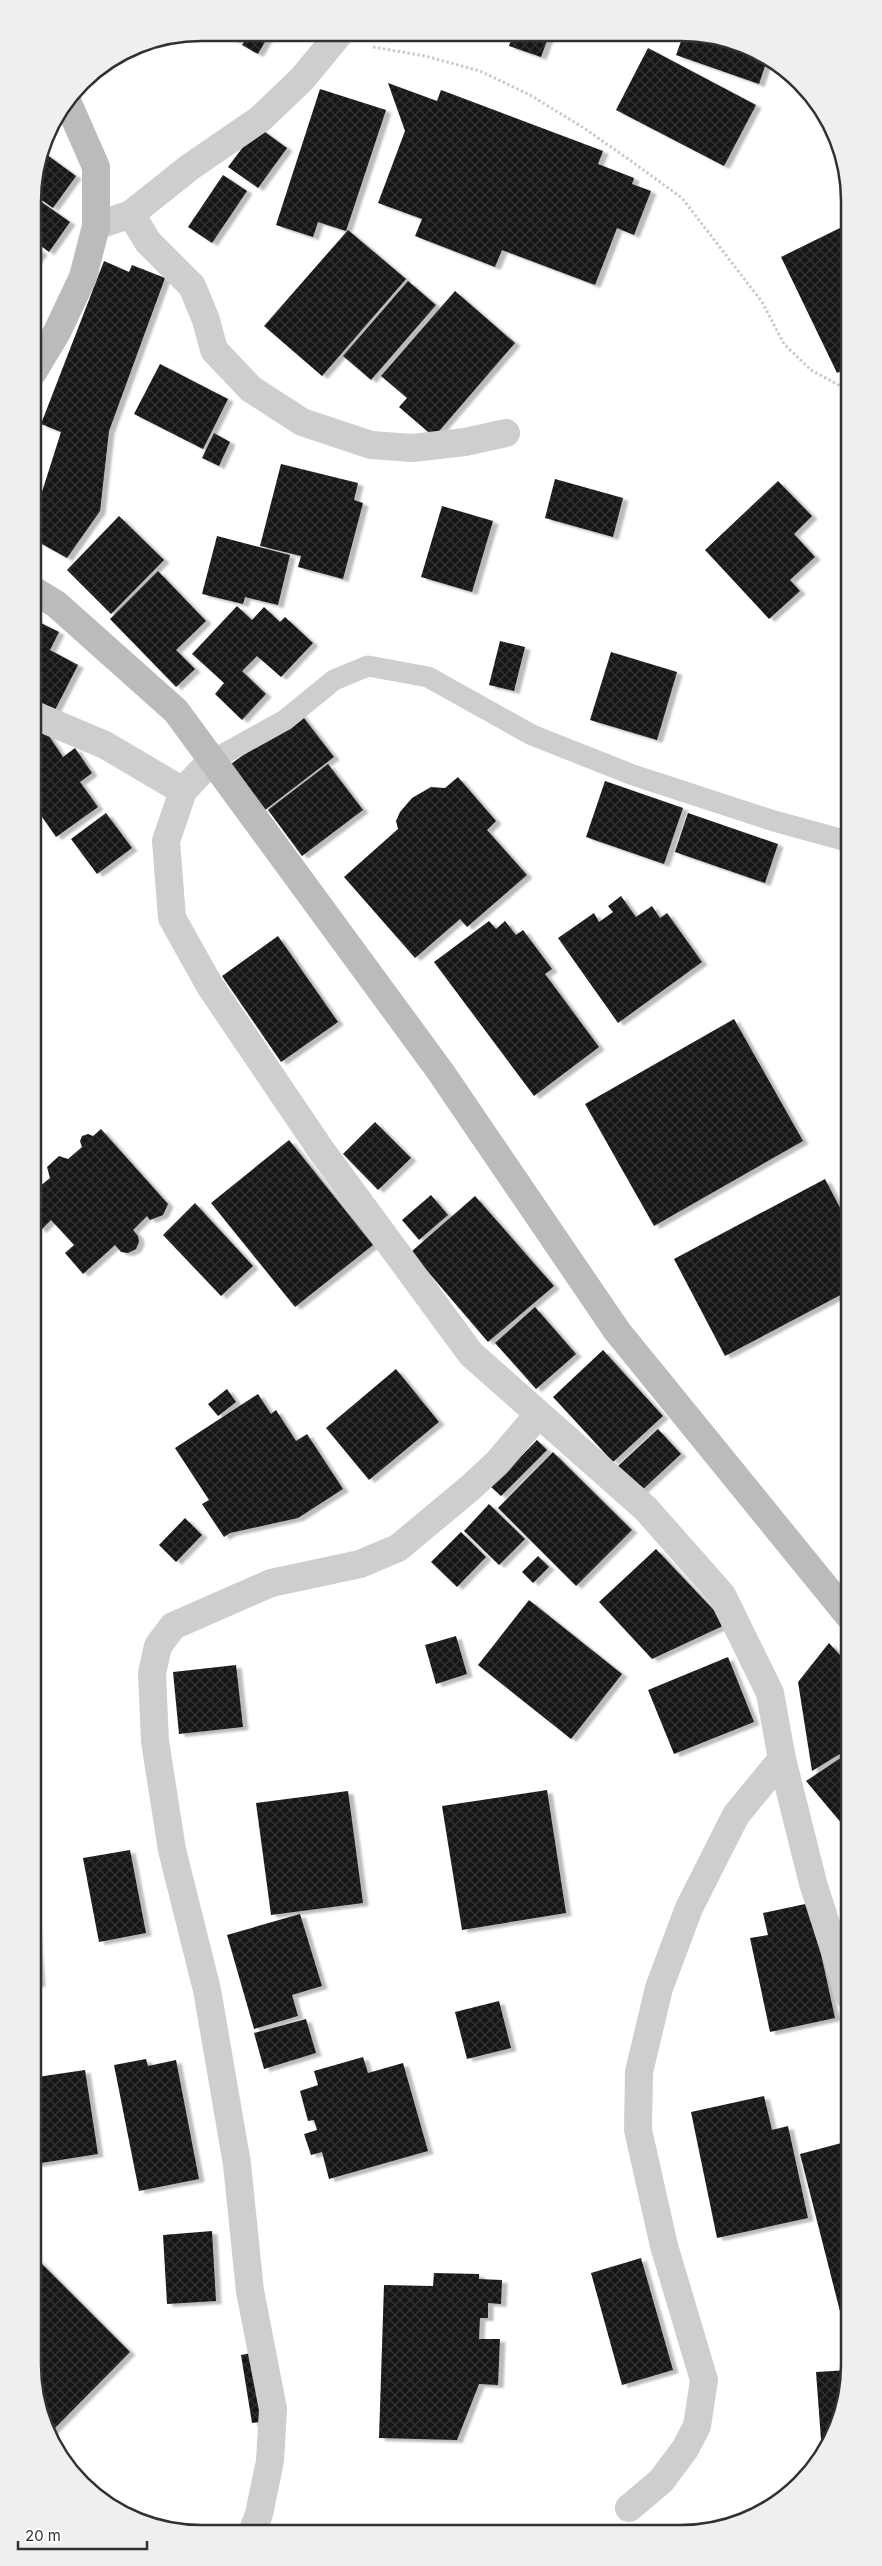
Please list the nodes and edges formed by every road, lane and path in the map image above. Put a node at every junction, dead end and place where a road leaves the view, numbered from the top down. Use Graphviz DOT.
graph roads {
  1 [pos="334,41"];
  2 [pos="356,41"];
  3 [pos="71,109"];
  4 [pos="130,214"];
  5 [pos="96,226"];
  6 [pos="42,356"];
  7 [pos="841,387"];
  8 [pos="506,432"];
  9 [pos="42,595"];
  10 [pos="42,718"];
  11 [pos="212,761"];
  12 [pos="183,791"];
  13 [pos="841,839"];
  14 [pos="538,1415"];
  15 [pos="840,1606"];
  16 [pos="782,1759"];
  17 [pos="840,1968"];
  18 [pos="629,2508"];
  19 [pos="255,2525"];
  1 -- 4 [label="street"];
  2 -- 7 [label="path"];
  3 -- 5 [label="street"];
  4 -- 5 [label="street"];
  4 -- 8 [label="street"];
  5 -- 6 [label="street"];
  9 -- 11 [label="street"];
  10 -- 12 [label="street"];
  11 -- 12 [label="street"];
  11 -- 13 [label="lane"];
  11 -- 15 [label="street"];
  12 -- 14 [label="street"];
  14 -- 16 [label="street"];
  14 -- 19 [label="street"];
  16 -- 17 [label="street"];
  16 -- 18 [label="street"];
}
